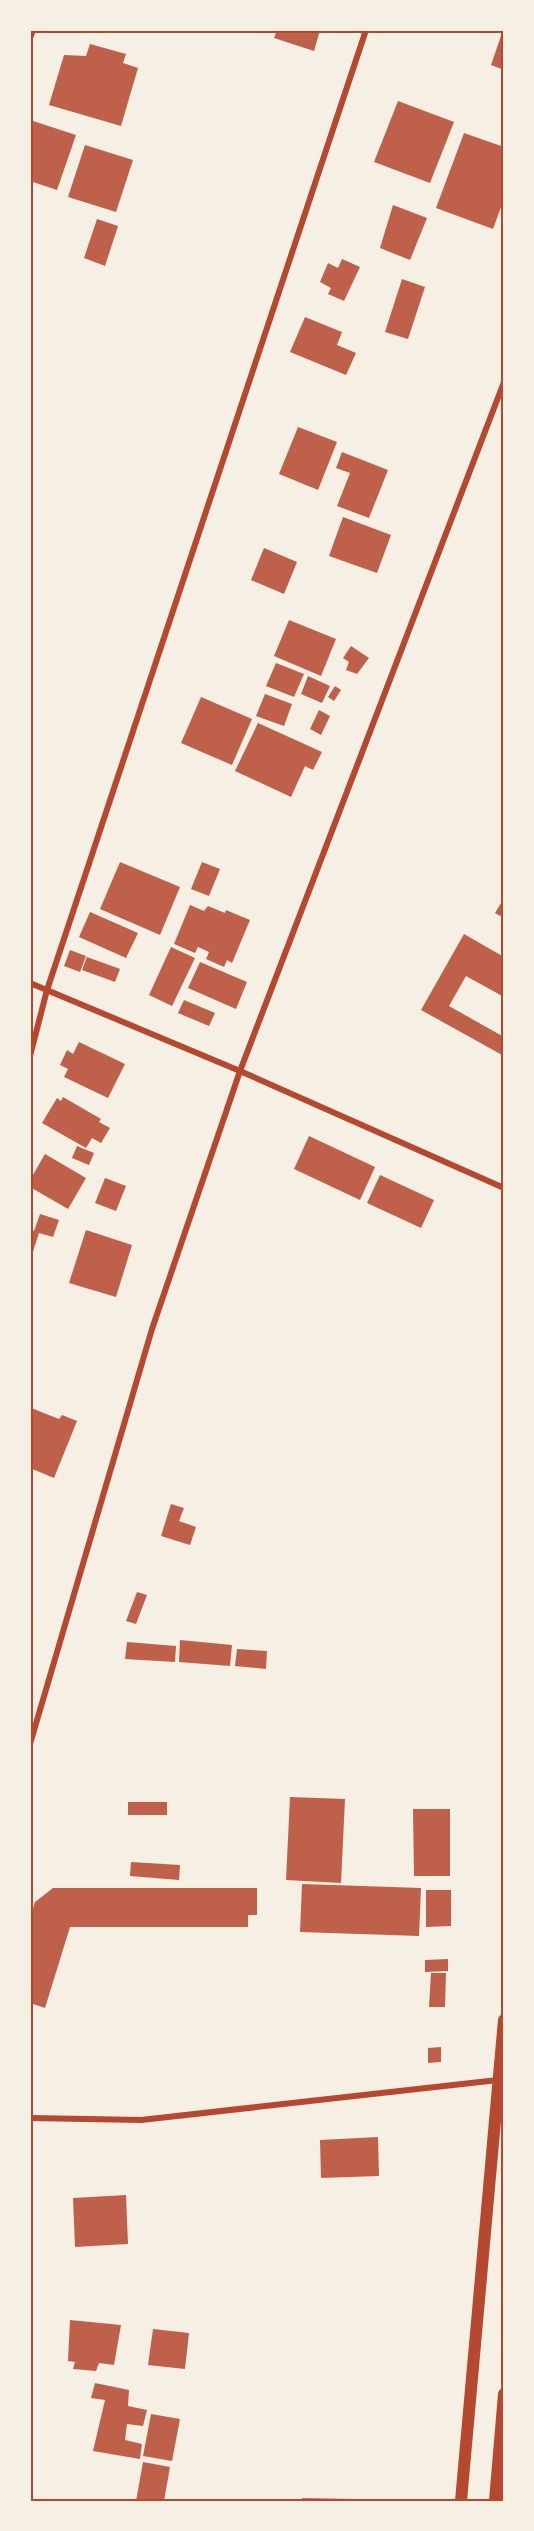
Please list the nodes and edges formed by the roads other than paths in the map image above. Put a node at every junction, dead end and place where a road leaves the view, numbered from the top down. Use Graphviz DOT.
graph roads {
  1 [pos="33,30"];
  2 [pos="366,30"];
  3 [pos="30,38"];
  4 [pos="504,382"];
  5 [pos="30,983"];
  6 [pos="47,990"];
  7 [pos="30,1056"];
  8 [pos="240,1071"];
  9 [pos="504,1188"];
  10 [pos="30,1744"];
  11 [pos="504,2020"];
  12 [pos="499,2079"];
  13 [pos="30,2118"];
  14 [pos="504,2394"];
  15 [pos="461,2501"];
  16 [pos="495,2501"];
  1 -- 3 [label="street"];
  2 -- 6 [label="street"];
  4 -- 8 [label="street"];
  5 -- 6 [label="street"];
  6 -- 7 [label="street"];
  6 -- 8 [label="street"];
  8 -- 9 [label="street"];
  8 -- 10 [label="street"];
  11 -- 12 [label="main road"];
  12 -- 13 [label="street"];
  12 -- 15 [label="main road"];
  14 -- 16 [label="main road"];
}
